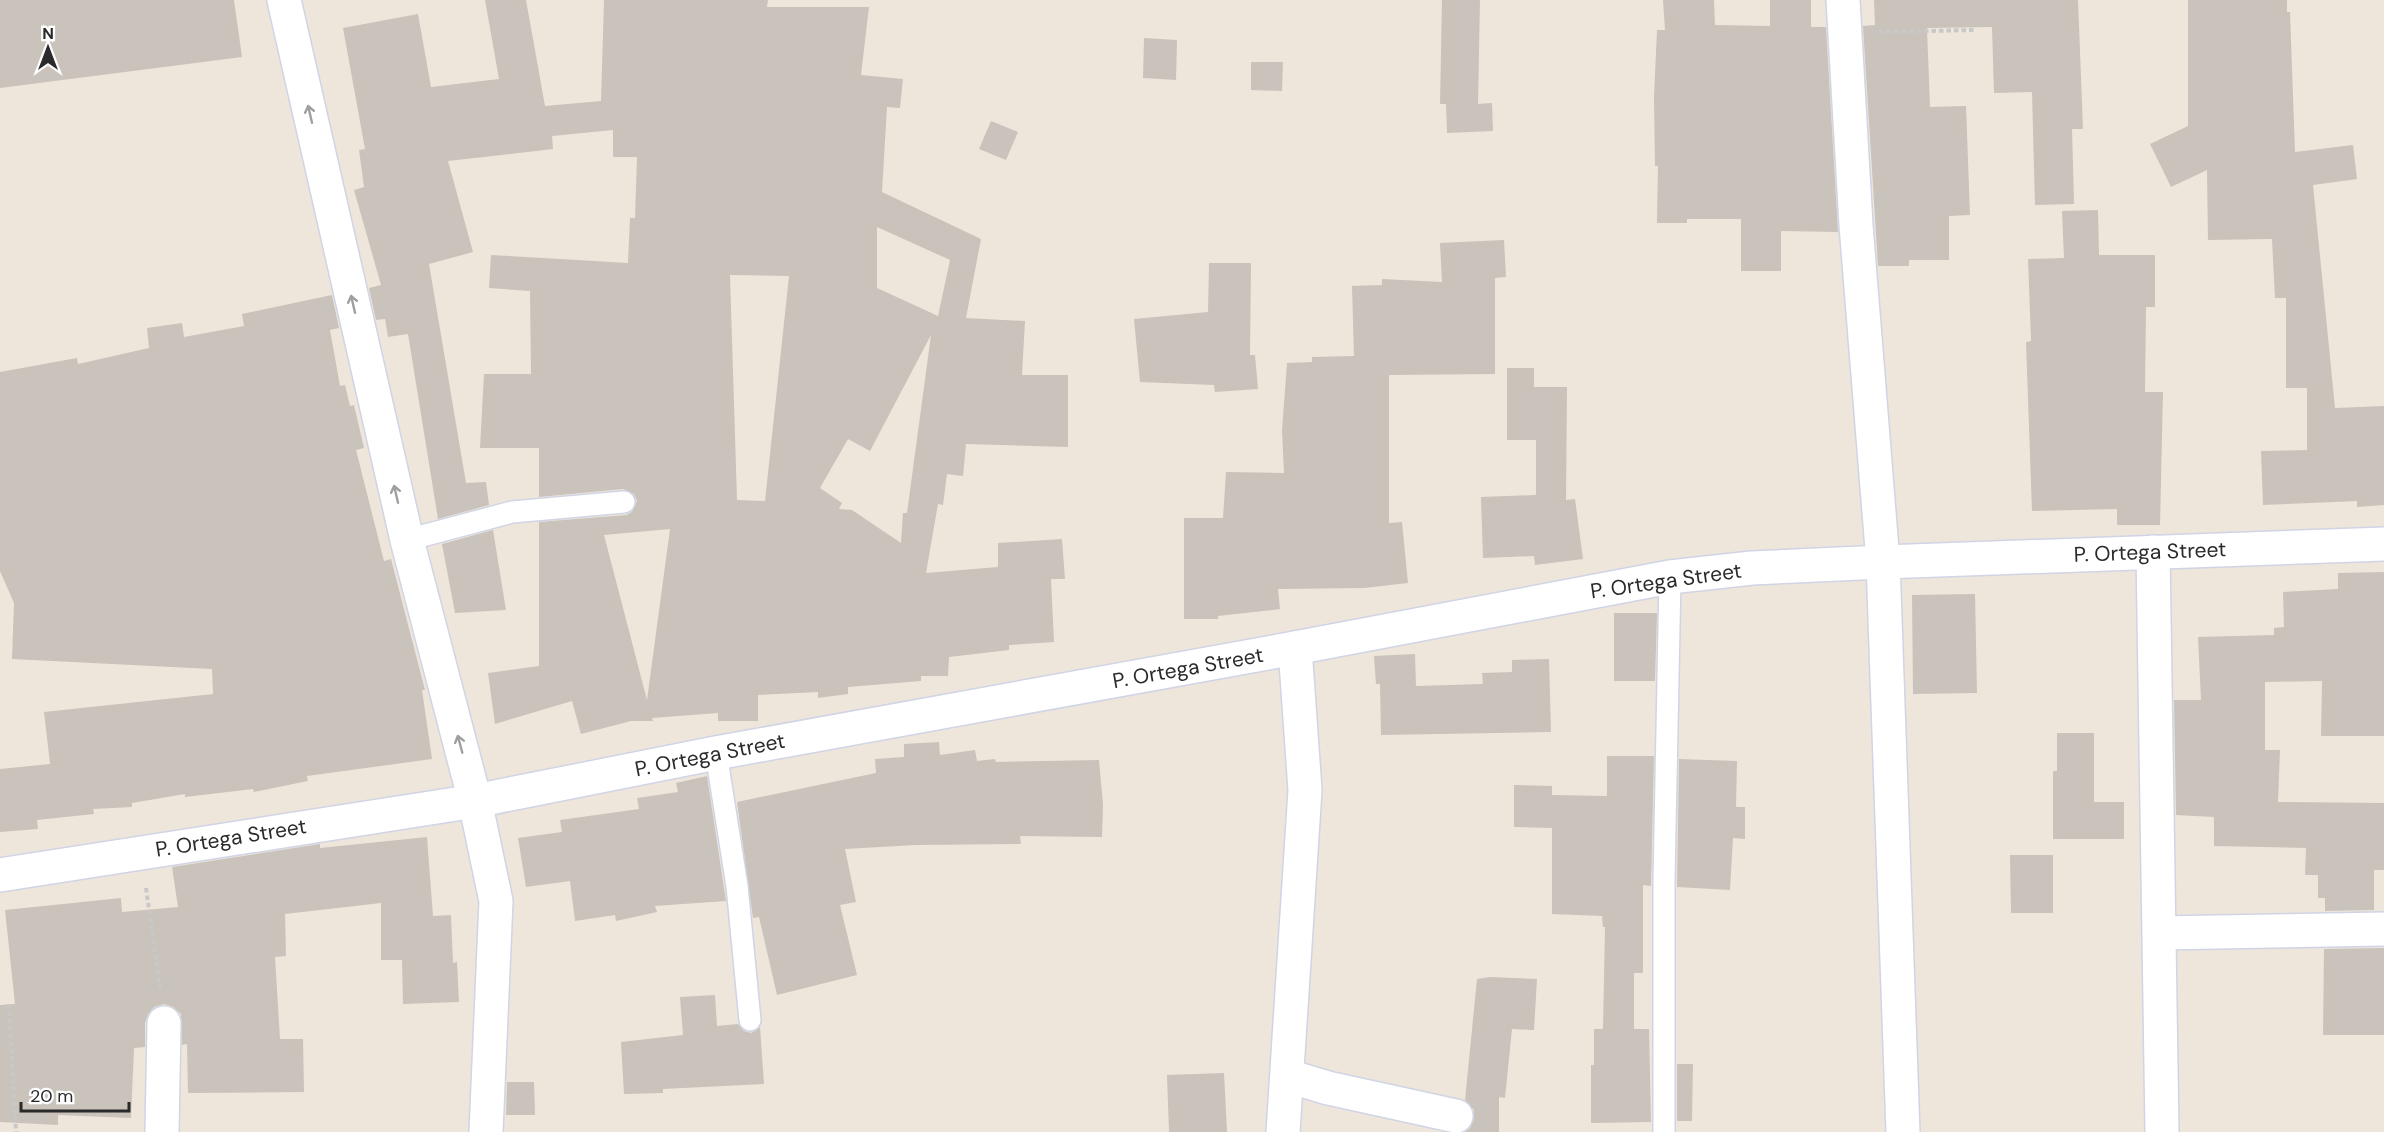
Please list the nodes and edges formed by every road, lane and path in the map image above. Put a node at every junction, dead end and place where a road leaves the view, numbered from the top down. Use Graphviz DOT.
graph roads {
  1 [pos="284,0"];
  2 [pos="1843,0"];
  3 [pos="1974,30"];
  4 [pos="1845,33"];
  5 [pos="624,502"];
  6 [pos="407,540"];
  7 [pos="2384,544"];
  8 [pos="2153,552"];
  9 [pos="1883,562"];
  10 [pos="1670,577"];
  11 [pos="1295,648"];
  12 [pos="716,753"];
  13 [pos="475,801"];
  14 [pos="141,852"];
  15 [pos="0,875"];
  16 [pos="2384,929"];
  17 [pos="2160,933"];
  18 [pos="9,1004"];
  19 [pos="750,1020"];
  20 [pos="164,1023"];
  21 [pos="1288,1076"];
  22 [pos="1456,1116"];
  23 [pos="16,1132"];
  24 [pos="162,1132"];
  25 [pos="486,1132"];
  26 [pos="1283,1132"];
  27 [pos="1664,1132"];
  28 [pos="1904,1132"];
  29 [pos="2162,1132"];
  6 -- 1 [label="street, one-way"];
  2 -- 4 [label="street"];
  3 -- 4 [label="path"];
  4 -- 9 [label="street"];
  5 -- 6 [label="lane"];
  13 -- 6 [label="street, one-way"];
  7 -- 8 [label="street, P. Ortega Street"];
  8 -- 9 [label="street, P. Ortega Street"];
  8 -- 17 [label="street"];
  9 -- 10 [label="street, P. Ortega Street"];
  9 -- 28 [label="street"];
  10 -- 11 [label="street, P. Ortega Street"];
  10 -- 27 [label="lane"];
  11 -- 12 [label="street, P. Ortega Street"];
  11 -- 21 [label="street"];
  12 -- 13 [label="street, P. Ortega Street"];
  12 -- 19 [label="lane"];
  13 -- 14 [label="street, P. Ortega Street"];
  13 -- 25 [label="street"];
  14 -- 15 [label="street, P. Ortega Street"];
  14 -- 20 [label="path"];
  16 -- 17 [label="street"];
  17 -- 29 [label="street"];
  18 -- 23 [label="path"];
  20 -- 24 [label="street"];
  21 -- 22 [label="street"];
  21 -- 26 [label="street"];
}
